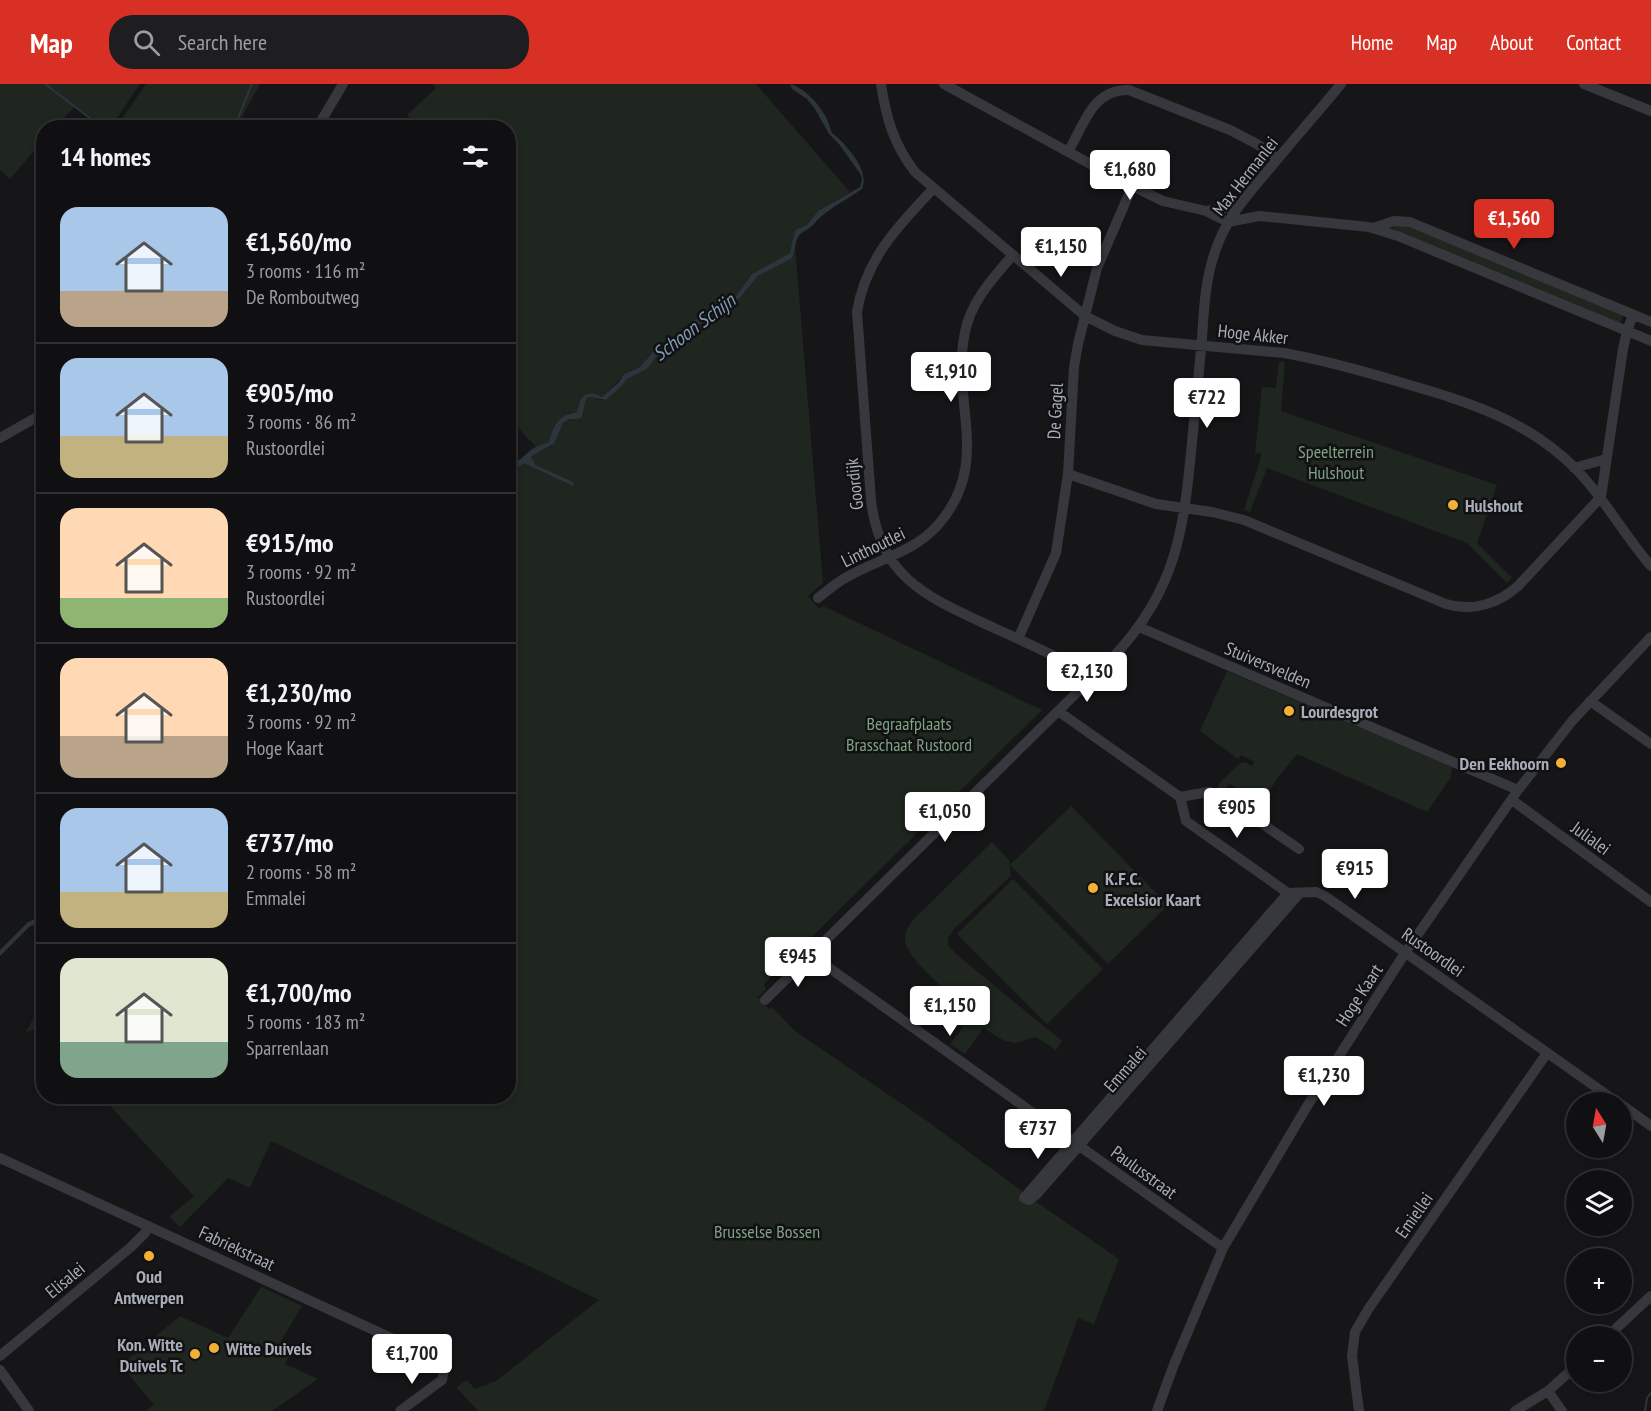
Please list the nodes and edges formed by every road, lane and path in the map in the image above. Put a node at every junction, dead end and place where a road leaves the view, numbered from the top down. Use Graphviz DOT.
graph roads {
  1 [pos="343,84"];
  2 [pos="883,84"];
  3 [pos="944,84"];
  4 [pos="1341,84"];
  5 [pos="1584,84"];
  6 [pos="1651,111"];
  7 [pos="322,120"];
  8 [pos="1068,152"];
  9 [pos="1278,159"];
  10 [pos="1132,186"];
  11 [pos="933,189"];
  12 [pos="1238,206"];
  13 [pos="1206,211"];
  14 [pos="1259,216"];
  15 [pos="1228,222"];
  16 [pos="1373,228"];
  17 [pos="1012,256"];
  18 [pos="1633,315"];
  19 [pos="1085,316"];
  20 [pos="1651,322"];
  21 [pos="1627,331"];
  22 [pos="1651,340"];
  23 [pos="1201,346"];
  24 [pos="36,418"];
  25 [pos="0,438"];
  26 [pos="1606,459"];
  27 [pos="1574,468"];
  28 [pos="1068,474"];
  29 [pos="1601,497"];
  30 [pos="1185,509"];
  31 [pos="890,558"];
  32 [pos="1651,566"];
  33 [pos="818,598"];
  34 [pos="1138,627"];
  35 [pos="1651,637"];
  36 [pos="1018,639"];
  37 [pos="1094,675"];
  38 [pos="1590,701"];
  39 [pos="1058,711"];
  40 [pos="1651,744"];
  41 [pos="1518,790"];
  42 [pos="1180,797"];
  43 [pos="1512,800"];
  44 [pos="1299,849"];
  45 [pos="1294,894"];
  46 [pos="1651,902"];
  47 [pos="1405,953"];
  48 [pos="811,955"];
  49 [pos="765,1000"];
  50 [pos="1547,1053"];
  51 [pos="1603,1092"];
  52 [pos="1632,1112"];
  53 [pos="1651,1126"];
  54 [pos="1076,1144"];
  55 [pos="0,1158"];
  56 [pos="149,1226"];
  57 [pos="1223,1248"];
  58 [pos="1651,1296"];
  59 [pos="1619,1326"];
  60 [pos="0,1356"];
  61 [pos="0,1370"];
  62 [pos="1566,1375"];
  63 [pos="1548,1391"];
  64 [pos="29,1411"];
  65 [pos="400,1411"];
  66 [pos="1157,1411"];
  67 [pos="1359,1411"];
  68 [pos="1515,1411"];
  69 [pos="1562,1411"];
  1 -- 7 [label="street"];
  2 -- 11 [label="street, Hoge Akker"];
  3 -- 8 [label="street"];
  4 -- 9 [label="street, Max Hermanlei"];
  5 -- 6 [label="street"];
  8 -- 9 [label="street"];
  8 -- 10 [label="street"];
  9 -- 12 [label="street, Max Hermanlei"];
  10 -- 13 [label="street"];
  10 -- 19 [label="street, De Gagel"];
  11 -- 17 [label="street, Hoge Akker"];
  11 -- 31 [label="street, Goordijk"];
  12 -- 13 [label="street"];
  12 -- 14 [label="street"];
  12 -- 15 [label="street, Max Hermanlei"];
  13 -- 15 [label="street"];
  14 -- 15 [label="street"];
  14 -- 16 [label="street"];
  15 -- 23 [label="street, Max Hermanlei"];
  16 -- 18 [label="street"];
  16 -- 21 [label="street"];
  17 -- 19 [label="street, Hoge Akker"];
  17 -- 31 [label="street, Linthoutlei"];
  18 -- 20 [label="street"];
  18 -- 21 [label="street"];
  19 -- 23 [label="street, Hoge Akker"];
  19 -- 28 [label="street, De Gagel"];
  21 -- 22 [label="street"];
  21 -- 26 [label="street"];
  23 -- 27 [label="street, Hoge Akker"];
  23 -- 30 [label="street, Max Hermanlei"];
  24 -- 25 [label="street"];
  26 -- 27 [label="street"];
  26 -- 29 [label="street"];
  27 -- 29 [label="street, Hoge Akker"];
  28 -- 30 [label="street"];
  28 -- 36 [label="street, De Gagel"];
  29 -- 30 [label="street"];
  29 -- 32 [label="street, Hoge Akker"];
  30 -- 34 [label="street, Max Hermanlei"];
  31 -- 33 [label="street, Linthoutlei"];
  31 -- 36 [label="street, Goordijk"];
  34 -- 37 [label="street, Max Hermanlei"];
  34 -- 41 [label="street, Stuiversvelden"];
  35 -- 38 [label="street, Hoge Kaart"];
  36 -- 37 [label="street, Goordijk"];
  37 -- 39 [label="street, Max Hermanlei"];
  38 -- 40 [label="street"];
  38 -- 41 [label="street, Hoge Kaart"];
  39 -- 42 [label="street"];
  39 -- 48 [label="street, Max Hermanlei"];
  41 -- 43 [label="street, Hoge Kaart"];
  42 -- 44 [label="street"];
  42 -- 45 [label="street, Rustoordlei"];
  43 -- 46 [label="street, Julialei"];
  43 -- 47 [label="street, Hoge Kaart"];
  45 -- 47 [label="street, Rustoordlei"];
  45 -- 54 [label="street, Emmalei"];
  47 -- 50 [label="street, Rustoordlei"];
  47 -- 57 [label="street, Hoge Kaart"];
  48 -- 49 [label="street, Max Hermanlei"];
  48 -- 54 [label="street, Paulusstraat"];
  50 -- 51 [label="street, Rustoordlei"];
  50 -- 67 [label="street, Emiellei"];
  52 -- 53 [label="street"];
  54 -- 54 [label="street, Emmalei"];
  54 -- 57 [label="street, Paulusstraat"];
  55 -- 56 [label="street, Fabriekstraat"];
  56 -- 60 [label="street, Elisalei"];
  56 -- 65 [label="street, Fabriekstraat"];
  57 -- 66 [label="street, Hoge Kaart"];
  58 -- 59 [label="street"];
  61 -- 64 [label="street"];
  62 -- 63 [label="street"];
  63 -- 68 [label="street"];
  63 -- 69 [label="street"];
}
